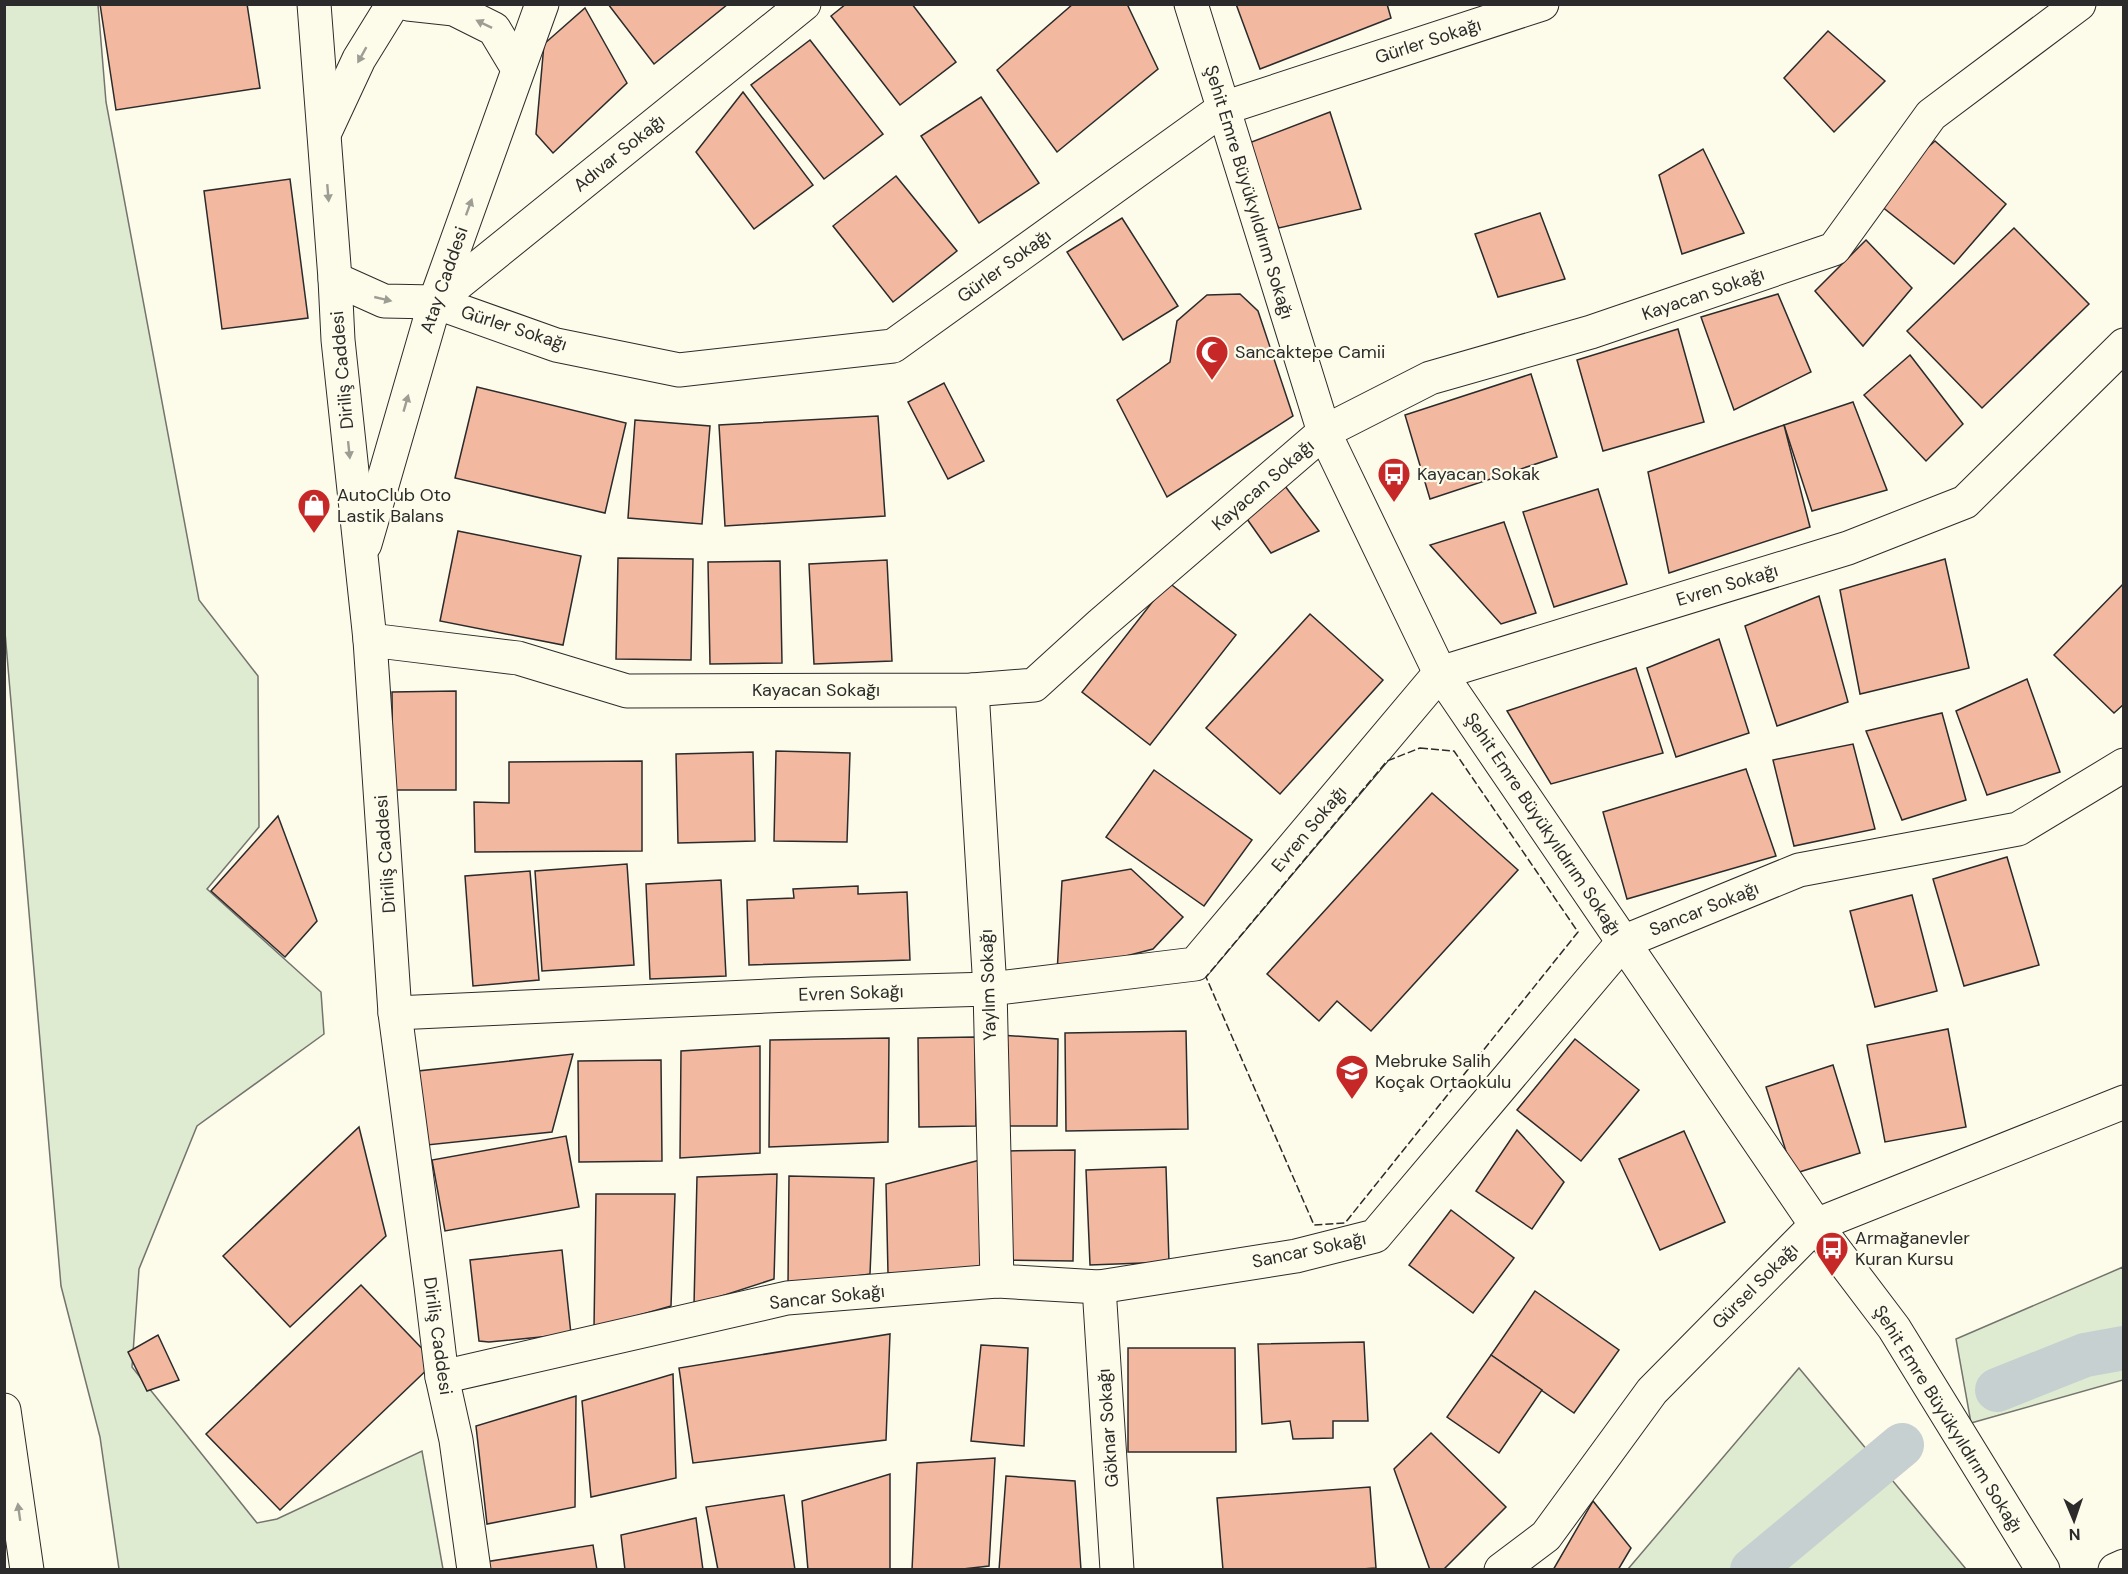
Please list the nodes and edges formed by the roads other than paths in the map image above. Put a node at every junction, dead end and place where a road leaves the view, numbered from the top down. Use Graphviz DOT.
graph roads {
  1 [pos="314,4"];
  2 [pos="393,4"];
  3 [pos="408,4"];
  4 [pos="542,4"];
  5 [pos="804,4"];
  6 [pos="1191,4"];
  7 [pos="1542,4"];
  8 [pos="2079,4"];
  9 [pos="518,69"];
  10 [pos="1224,108"];
  11 [pos="324,134"];
  12 [pos="335,279"];
  13 [pos="435,302"];
  14 [pos="2124,345"];
  15 [pos="1324,432"];
  16 [pos="361,561"];
  17 [pos="370,640"];
  18 [pos="1440,673"];
  19 [pos="972,690"];
  20 [pos="2124,765"];
  21 [pos="1623,942"];
  22 [pos="990,989"];
  23 [pos="394,1013"];
  24 [pos="2124,1102"];
  25 [pos="1816,1225"];
  26 [pos="997,1281"];
  27 [pos="1099,1287"];
  28 [pos="441,1377"];
  29 [pos="4,1410"];
  30 [pos="2124,1566"];
  31 [pos="27,1569"];
  32 [pos="474,1569"];
  33 [pos="1117,1569"];
  34 [pos="1501,1569"];
  35 [pos="2043,1569"];
  36 [pos="2115,1569"];
  1 -- 11 [label="main road, Diriliş Caddesi"];
  2 -- 11 [label="main road, one-way"];
  9 -- 3 [label="main road, one-way"];
  4 -- 9 [label="main road, Atay Caddesi"];
  5 -- 13 [label="main road, Adıvar Sokağı"];
  6 -- 10 [label="main road, Şehit Emre Büyükyıldırım Sokağı"];
  7 -- 10 [label="main road, Gürler Sokağı"];
  8 -- 15 [label="main road, Kayacan Sokağı"];
  13 -- 9 [label="main road, Atay Caddesi, one-way"];
  10 -- 13 [label="main road, Gürler Sokağı"];
  10 -- 15 [label="main road, Şehit Emre Büyükyıldırım Sokağı"];
  11 -- 12 [label="main road, Diriliş Caddesi, one-way"];
  12 -- 13 [label="main road, Gürler Sokağı, one-way"];
  12 -- 16 [label="main road, Diriliş Caddesi, one-way"];
  16 -- 13 [label="main road, Atay Caddesi, one-way"];
  14 -- 18 [label="main road, Evren Sokağı"];
  15 -- 18 [label="main road, Şehit Emre Büyükyıldırım Sokağı"];
  15 -- 19 [label="main road, Kayacan Sokağı"];
  16 -- 17 [label="main road, Diriliş Caddesi"];
  17 -- 19 [label="main road, Kayacan Sokağı"];
  17 -- 23 [label="main road, Diriliş Caddesi"];
  18 -- 21 [label="main road, Şehit Emre Büyükyıldırım Sokağı"];
  18 -- 22 [label="main road, Evren Sokağı"];
  19 -- 22 [label="main road, Yaylım Sokağı"];
  20 -- 21 [label="main road, Sancar Sokağı"];
  21 -- 25 [label="main road, Şehit Emre Büyükyıldırım Sokağı"];
  21 -- 27 [label="main road, Sancar Sokağı"];
  22 -- 23 [label="main road, Evren Sokağı"];
  22 -- 26 [label="main road, Yaylım Sokağı"];
  23 -- 28 [label="main road, Diriliş Caddesi"];
  24 -- 25 [label="main road, Gürsel Sokağı"];
  25 -- 34 [label="main road, Gürsel Sokağı"];
  25 -- 35 [label="main road, Şehit Emre Büyükyıldırım Sokağı"];
  26 -- 27 [label="main road, Sancar Sokağı"];
  26 -- 28 [label="main road, Sancar Sokağı"];
  27 -- 33 [label="main road, Göknar Sokağı"];
  28 -- 32 [label="main road, Diriliş Caddesi"];
  31 -- 29 [label="main road, one-way"];
  30 -- 36 [label="main road"];
}
